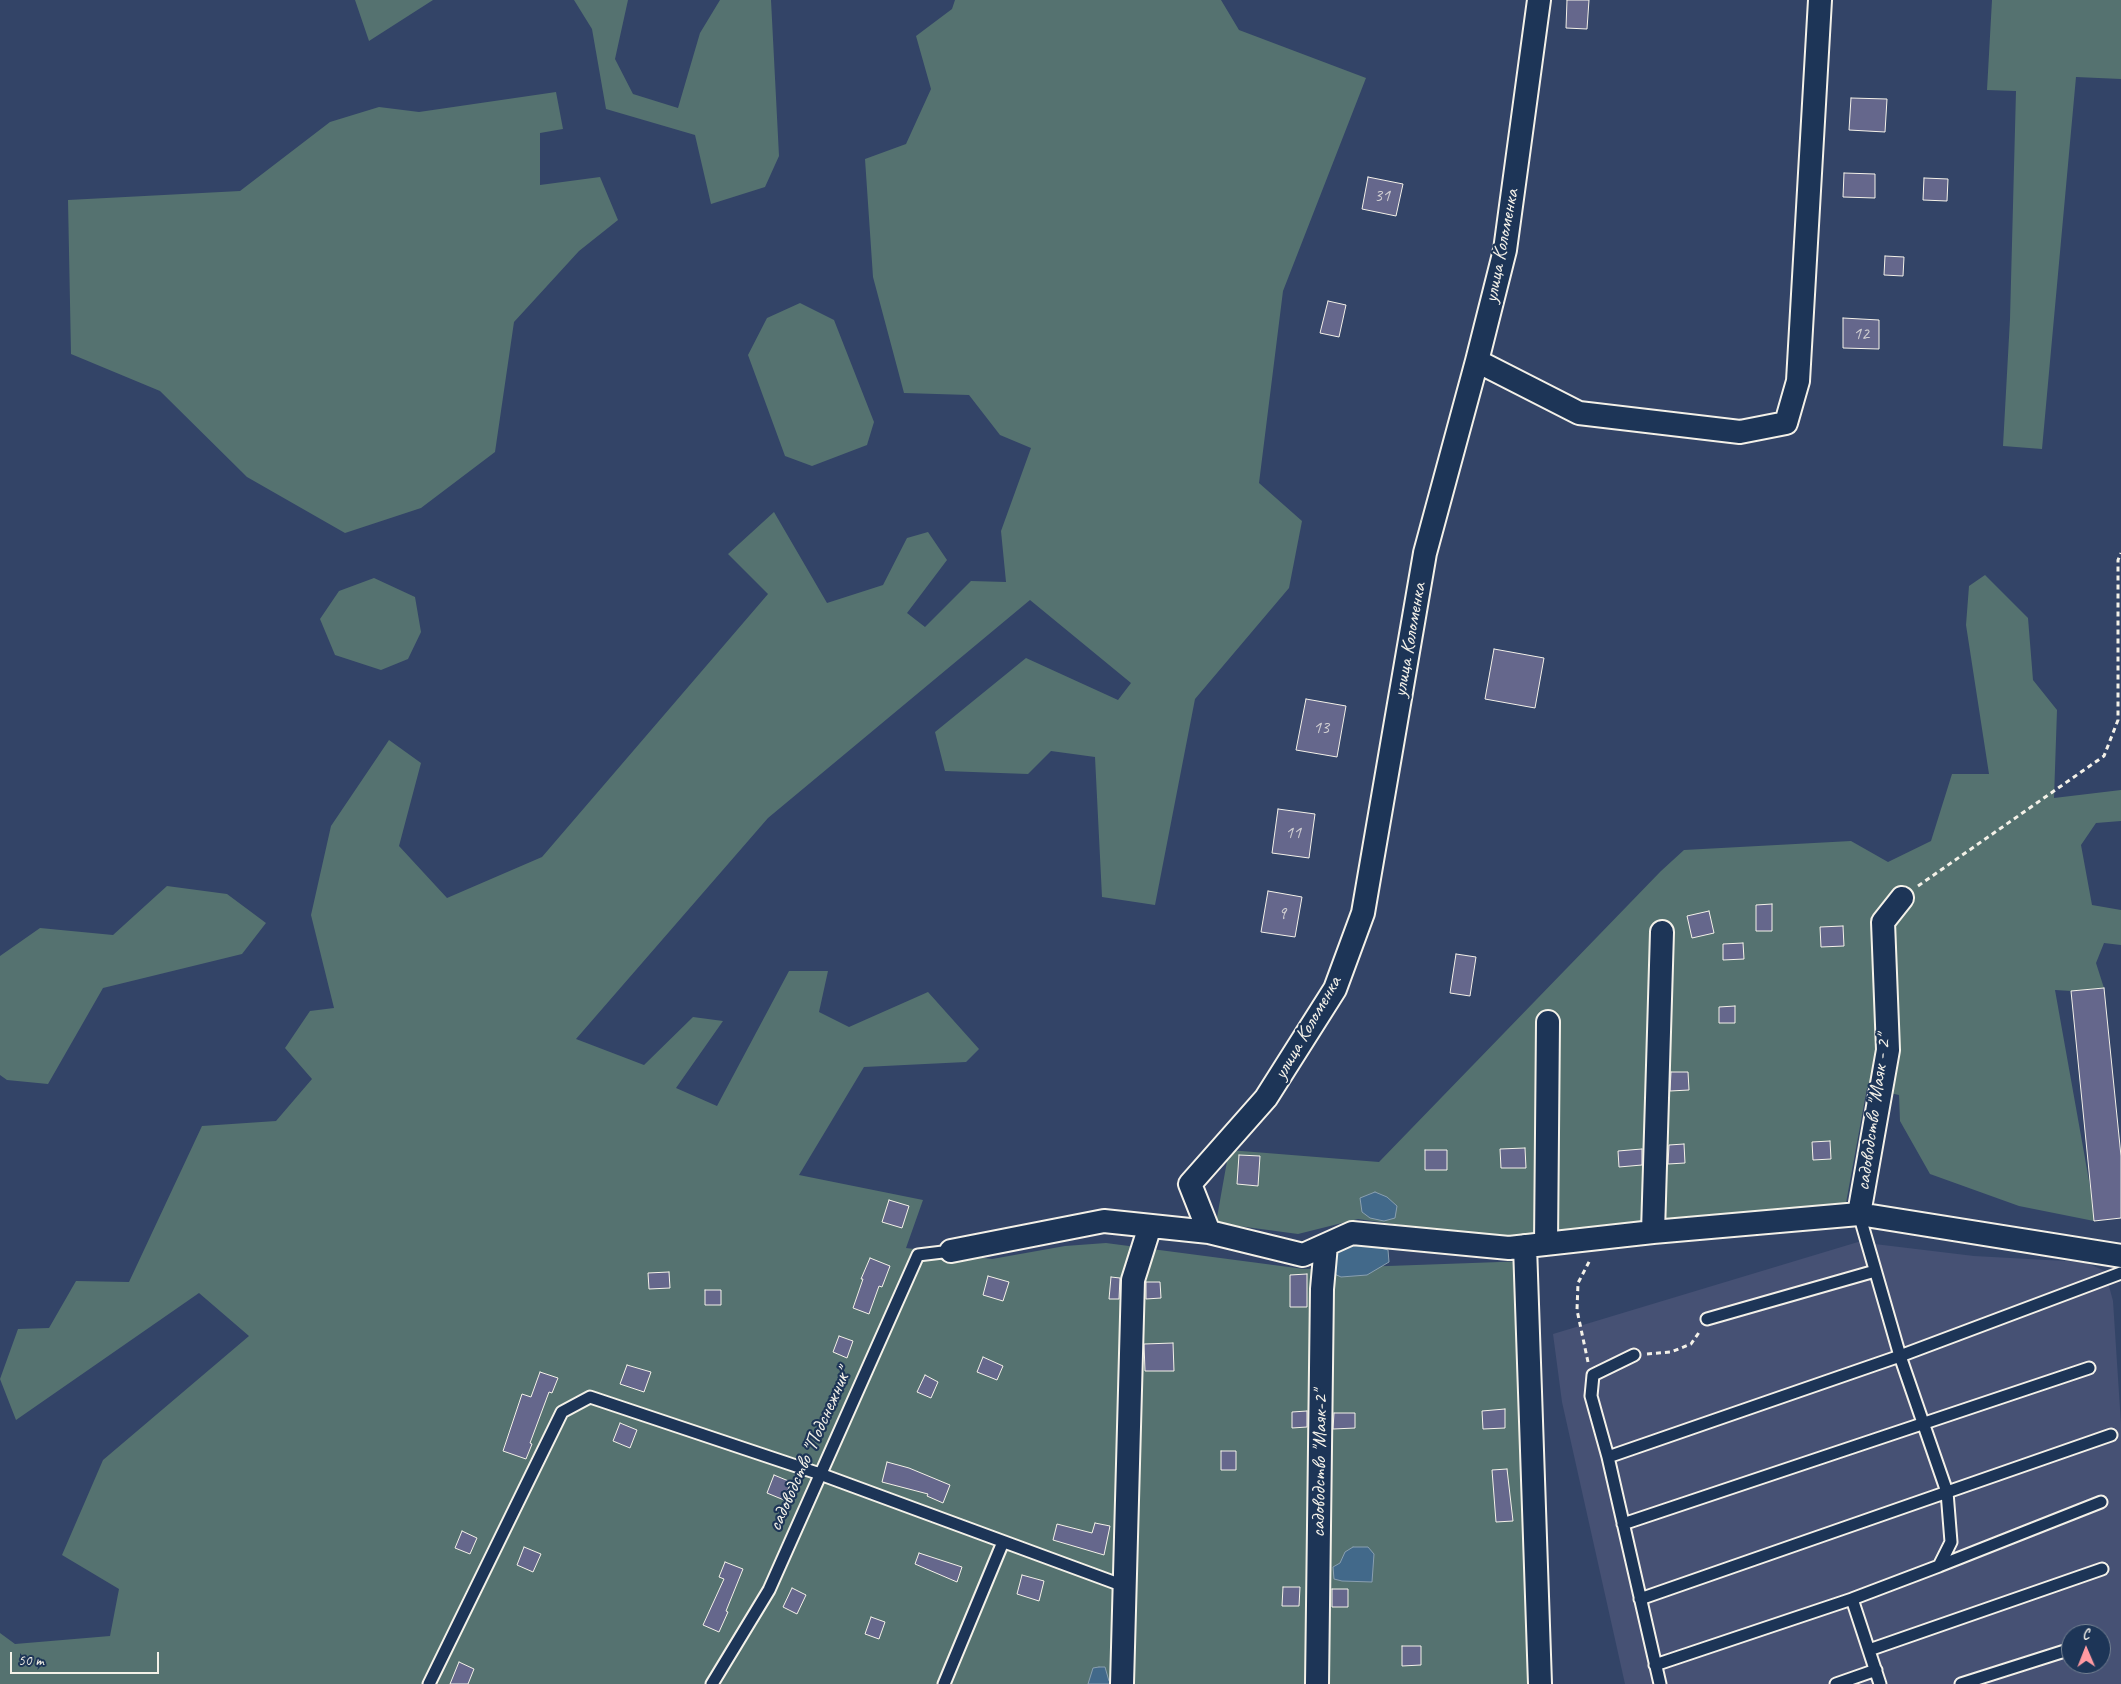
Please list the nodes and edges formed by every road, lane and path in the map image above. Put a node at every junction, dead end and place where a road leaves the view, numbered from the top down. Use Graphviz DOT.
graph roads {
  1 [pos="1539,0"];
  2 [pos="1820,0"];
  3 [pos="1477,361"];
  4 [pos="2121,553"];
  5 [pos="1902,898"];
  6 [pos="1662,932"];
  7 [pos="1548,1022"];
  8 [pos="1859,1214"];
  9 [pos="1150,1226"];
  10 [pos="1209,1232"];
  11 [pos="1653,1232"];
  12 [pos="1591,1239"];
  13 [pos="1326,1245"];
  14 [pos="1536,1245"];
  15 [pos="951,1251"];
  16 [pos="2121,1256"];
  17 [pos="1875,1271"];
  18 [pos="2121,1273"];
  19 [pos="1707,1319"];
  20 [pos="1634,1355"];
  21 [pos="1900,1356"];
  22 [pos="2090,1368"];
  23 [pos="1593,1374"];
  24 [pos="1924,1423"];
  25 [pos="2111,1435"];
  26 [pos="1608,1457"];
  27 [pos="820,1474"];
  28 [pos="1946,1492"];
  29 [pos="2101,1502"];
  30 [pos="1623,1524"];
  31 [pos="1003,1542"];
  32 [pos="1939,1566"];
  33 [pos="2102,1569"];
  34 [pos="1124,1586"];
  35 [pos="1640,1599"];
  36 [pos="1852,1599"];
  37 [pos="1869,1650"];
  38 [pos="2061,1651"];
  39 [pos="1655,1665"];
  40 [pos="1876,1670"];
  41 [pos="429,1684"];
  42 [pos="712,1684"];
  43 [pos="944,1684"];
  44 [pos="1122,1684"];
  45 [pos="1317,1684"];
  46 [pos="1540,1684"];
  47 [pos="1660,1684"];
  48 [pos="1836,1684"];
  49 [pos="1880,1684"];
  50 [pos="1961,1684"];
  1 -- 3 [label="street, улица Коломенка"];
  2 -- 3 [label="street"];
  3 -- 10 [label="street, улица Коломенка"];
  4 -- 5 [label="path"];
  5 -- 8 [label="street, садоводство \"Маяк - 2\""];
  6 -- 11 [label="street"];
  7 -- 14 [label="street"];
  8 -- 11 [label="street"];
  8 -- 16 [label="street"];
  8 -- 17 [label="lane"];
  9 -- 10 [label="street"];
  9 -- 15 [label="street"];
  9 -- 34 [label="street"];
  10 -- 13 [label="street"];
  11 -- 12 [label="street"];
  12 -- 14 [label="street"];
  12 -- 23 [label="path"];
  13 -- 14 [label="street"];
  13 -- 45 [label="street, садоводство \"Маяк-2\""];
  14 -- 46 [label="street"];
  15 -- 27 [label="lane, садоводство \"Подснежник\""];
  17 -- 19 [label="lane"];
  17 -- 21 [label="lane"];
  18 -- 21 [label="lane"];
  19 -- 20 [label="path"];
  20 -- 23 [label="lane"];
  21 -- 24 [label="lane"];
  21 -- 26 [label="lane"];
  22 -- 24 [label="lane"];
  23 -- 26 [label="lane"];
  24 -- 28 [label="lane"];
  24 -- 30 [label="lane"];
  25 -- 28 [label="lane"];
  26 -- 30 [label="lane"];
  27 -- 31 [label="lane"];
  27 -- 41 [label="lane"];
  27 -- 42 [label="lane, садоводство \"Подснежник\""];
  28 -- 32 [label="lane"];
  28 -- 35 [label="lane"];
  29 -- 32 [label="lane"];
  30 -- 35 [label="lane"];
  31 -- 34 [label="lane"];
  31 -- 43 [label="lane"];
  32 -- 36 [label="lane"];
  33 -- 37 [label="lane"];
  34 -- 44 [label="street"];
  35 -- 39 [label="lane"];
  36 -- 37 [label="lane"];
  36 -- 39 [label="lane"];
  37 -- 40 [label="lane"];
  38 -- 50 [label="lane"];
  39 -- 47 [label="lane"];
  40 -- 48 [label="lane"];
  40 -- 49 [label="lane"];
}
